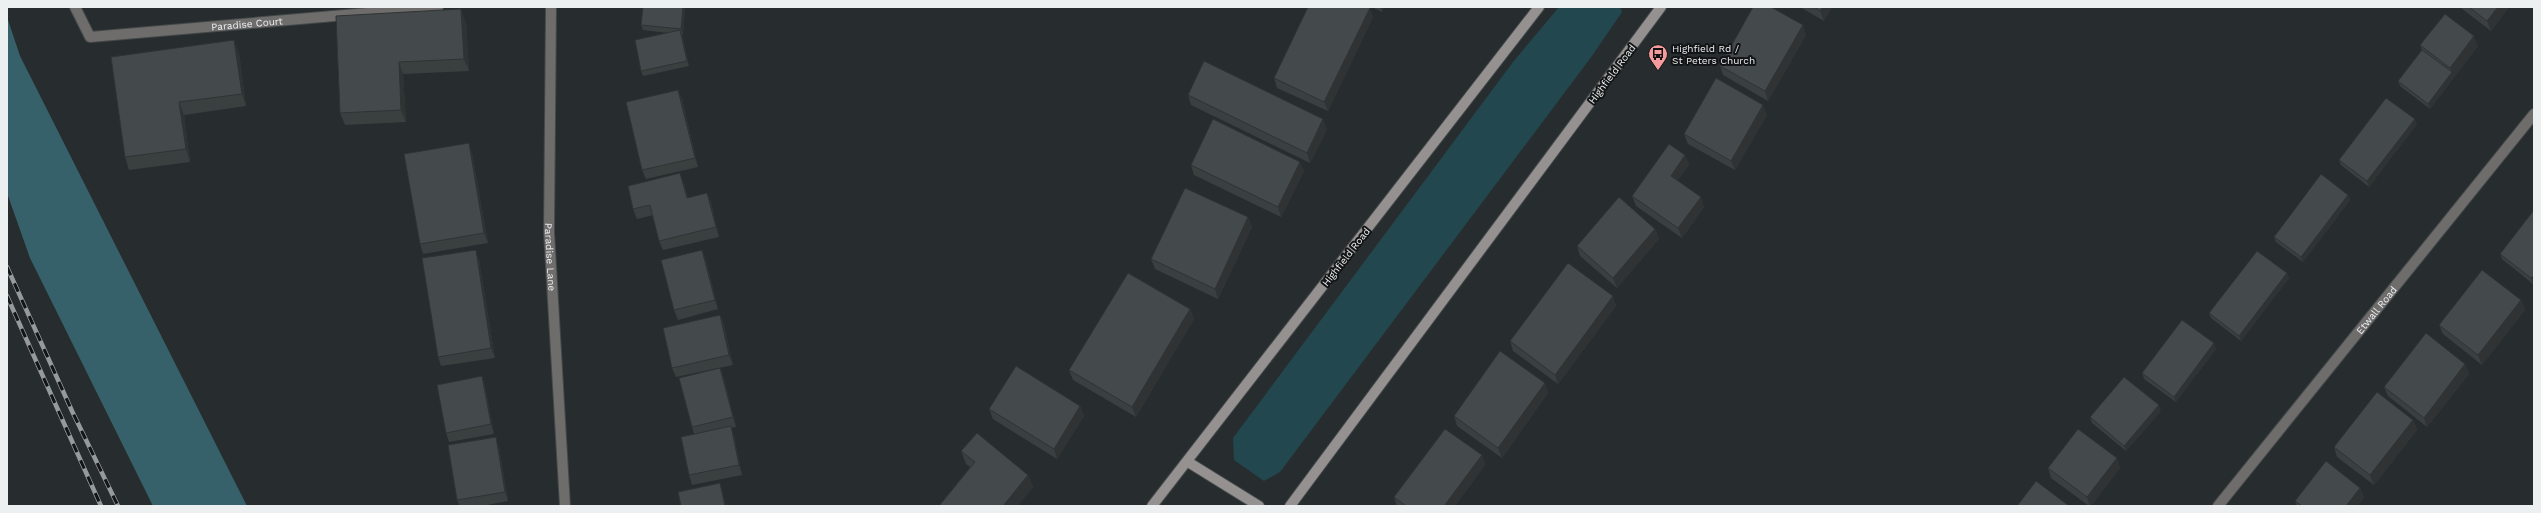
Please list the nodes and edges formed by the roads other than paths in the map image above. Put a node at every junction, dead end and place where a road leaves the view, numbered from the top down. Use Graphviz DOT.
graph roads {
  1 [pos="75,7"];
  2 [pos="438,7"];
  3 [pos="551,7"];
  4 [pos="1539,7"];
  5 [pos="1661,7"];
  6 [pos="2534,114"];
  7 [pos="1188,462"];
  8 [pos="565,506"];
  9 [pos="1152,506"];
  10 [pos="1258,506"];
  11 [pos="1290,506"];
  12 [pos="2218,506"];
  1 -- 2 [label="street, Paradise Court"];
  3 -- 8 [label="street, Paradise Lane"];
  4 -- 7 [label="street, Highfield Road"];
  5 -- 11 [label="street, Highfield Road"];
  6 -- 12 [label="street, Etwall Road"];
  7 -- 9 [label="street, Highfield Road"];
  7 -- 10 [label="street"];
}
